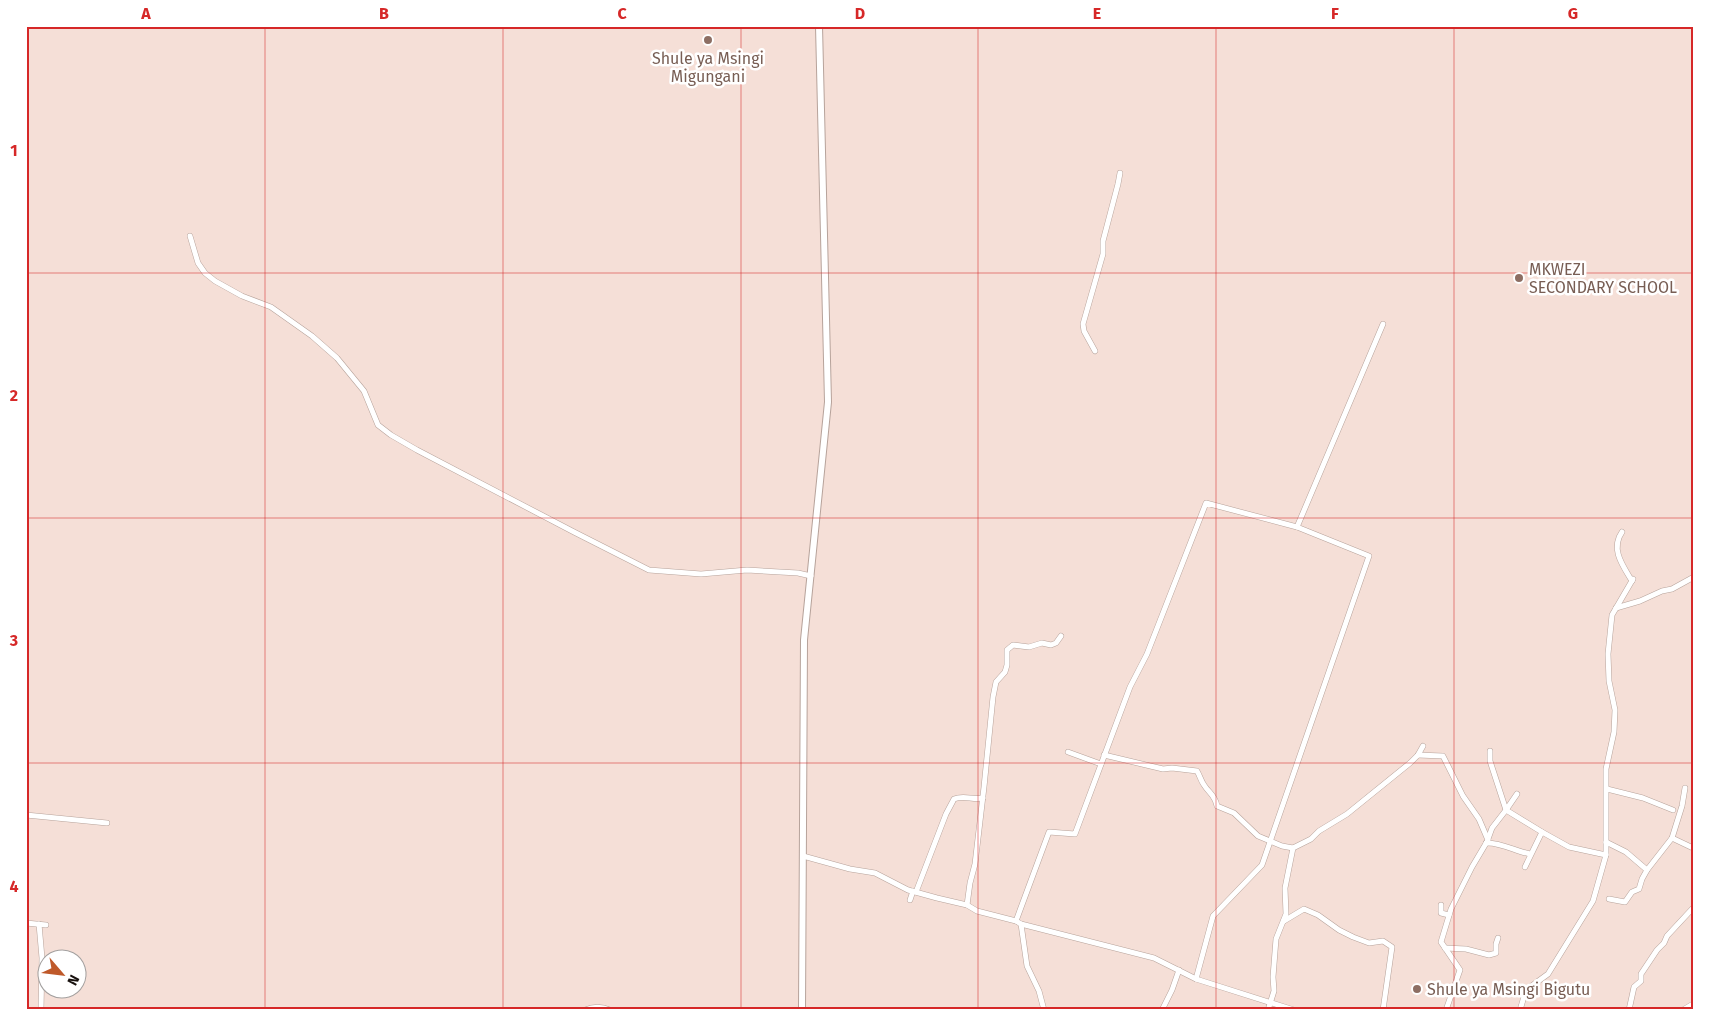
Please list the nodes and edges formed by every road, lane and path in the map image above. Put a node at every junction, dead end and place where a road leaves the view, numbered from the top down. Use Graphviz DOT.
graph roads {
  1 [pos="819,26"];
  2 [pos="1120,173"];
  3 [pos="190,236"];
  4 [pos="1383,324"];
  5 [pos="1095,351"];
  6 [pos="1296,527"];
  7 [pos="1622,532"];
  8 [pos="812,576"];
  9 [pos="1692,578"];
  10 [pos="1616,608"];
  11 [pos="1061,636"];
  12 [pos="1423,746"];
  13 [pos="1490,751"];
  14 [pos="1068,752"];
  15 [pos="1104,755"];
  16 [pos="1418,755"];
  17 [pos="1101,764"];
  18 [pos="1607,788"];
  19 [pos="1685,788"];
  20 [pos="1517,794"];
  21 [pos="983,798"];
  22 [pos="1506,810"];
  23 [pos="1673,810"];
  24 [pos="26,815"];
  25 [pos="107,822"];
  26 [pos="1542,832"];
  27 [pos="1672,838"];
  28 [pos="1487,841"];
  29 [pos="1270,842"];
  30 [pos="1606,842"];
  31 [pos="1292,848"];
  32 [pos="1693,848"];
  33 [pos="1530,854"];
  34 [pos="803,856"];
  35 [pos="1606,856"];
  36 [pos="1525,867"];
  37 [pos="1647,870"];
  38 [pos="915,892"];
  39 [pos="1609,899"];
  40 [pos="910,900"];
  41 [pos="967,905"];
  42 [pos="1441,905"];
  43 [pos="1693,908"];
  44 [pos="1449,915"];
  45 [pos="1284,921"];
  46 [pos="26,923"];
  47 [pos="1019,923"];
  48 [pos="39,924"];
  49 [pos="46,925"];
  50 [pos="1498,938"];
  51 [pos="1445,948"];
  52 [pos="1179,970"];
  53 [pos="1196,979"];
  54 [pos="1271,1002"];
  55 [pos="1693,1004"];
  56 [pos="42,1010"];
  57 [pos="585,1010"];
  58 [pos="610,1010"];
  59 [pos="802,1010"];
  60 [pos="1044,1010"];
  61 [pos="1162,1010"];
  62 [pos="1268,1010"];
  63 [pos="1294,1010"];
  64 [pos="1382,1010"];
  65 [pos="1446,1010"];
  66 [pos="1520,1010"];
  67 [pos="1629,1010"];
  68 [pos="1683,1010"];
  1 -- 8 [label="main road"];
  2 -- 5 [label="street"];
  3 -- 8 [label="street"];
  4 -- 6 [label="street"];
  6 -- 15 [label="street"];
  6 -- 29 [label="street"];
  7 -- 10 [label="street"];
  8 -- 34 [label="main road"];
  9 -- 10 [label="street"];
  10 -- 18 [label="street"];
  11 -- 21 [label="street"];
  12 -- 16 [label="street"];
  13 -- 22 [label="street"];
  14 -- 17 [label="street"];
  15 -- 17 [label="street"];
  15 -- 29 [label="street"];
  16 -- 28 [label="street"];
  16 -- 31 [label="street"];
  17 -- 47 [label="street"];
  18 -- 23 [label="street"];
  18 -- 30 [label="street"];
  19 -- 27 [label="street"];
  20 -- 22 [label="street"];
  21 -- 38 [label="street"];
  21 -- 41 [label="street"];
  22 -- 26 [label="street"];
  22 -- 28 [label="street"];
  24 -- 25 [label="street"];
  26 -- 33 [label="street"];
  26 -- 35 [label="street"];
  27 -- 32 [label="street"];
  27 -- 37 [label="street"];
  28 -- 33 [label="street"];
  28 -- 44 [label="street"];
  29 -- 31 [label="street"];
  29 -- 53 [label="street"];
  30 -- 35 [label="street"];
  30 -- 37 [label="street"];
  31 -- 45 [label="street"];
  33 -- 36 [label="street"];
  34 -- 38 [label="street"];
  34 -- 59 [label="main road"];
  35 -- 66 [label="street"];
  37 -- 39 [label="street"];
  38 -- 40 [label="street"];
  38 -- 41 [label="street"];
  41 -- 47 [label="street"];
  42 -- 44 [label="street"];
  43 -- 67 [label="street"];
  44 -- 51 [label="street"];
  45 -- 54 [label="street"];
  45 -- 64 [label="street"];
  46 -- 48 [label="street"];
  47 -- 52 [label="street"];
  47 -- 60 [label="street"];
  48 -- 49 [label="street"];
  48 -- 56 [label="street"];
  50 -- 51 [label="street"];
  51 -- 65 [label="street"];
  52 -- 53 [label="street"];
  52 -- 61 [label="street"];
  53 -- 54 [label="street"];
  54 -- 62 [label="street"];
  54 -- 63 [label="street"];
  55 -- 68 [label="street"];
  57 -- 58 [label="street"];
}
